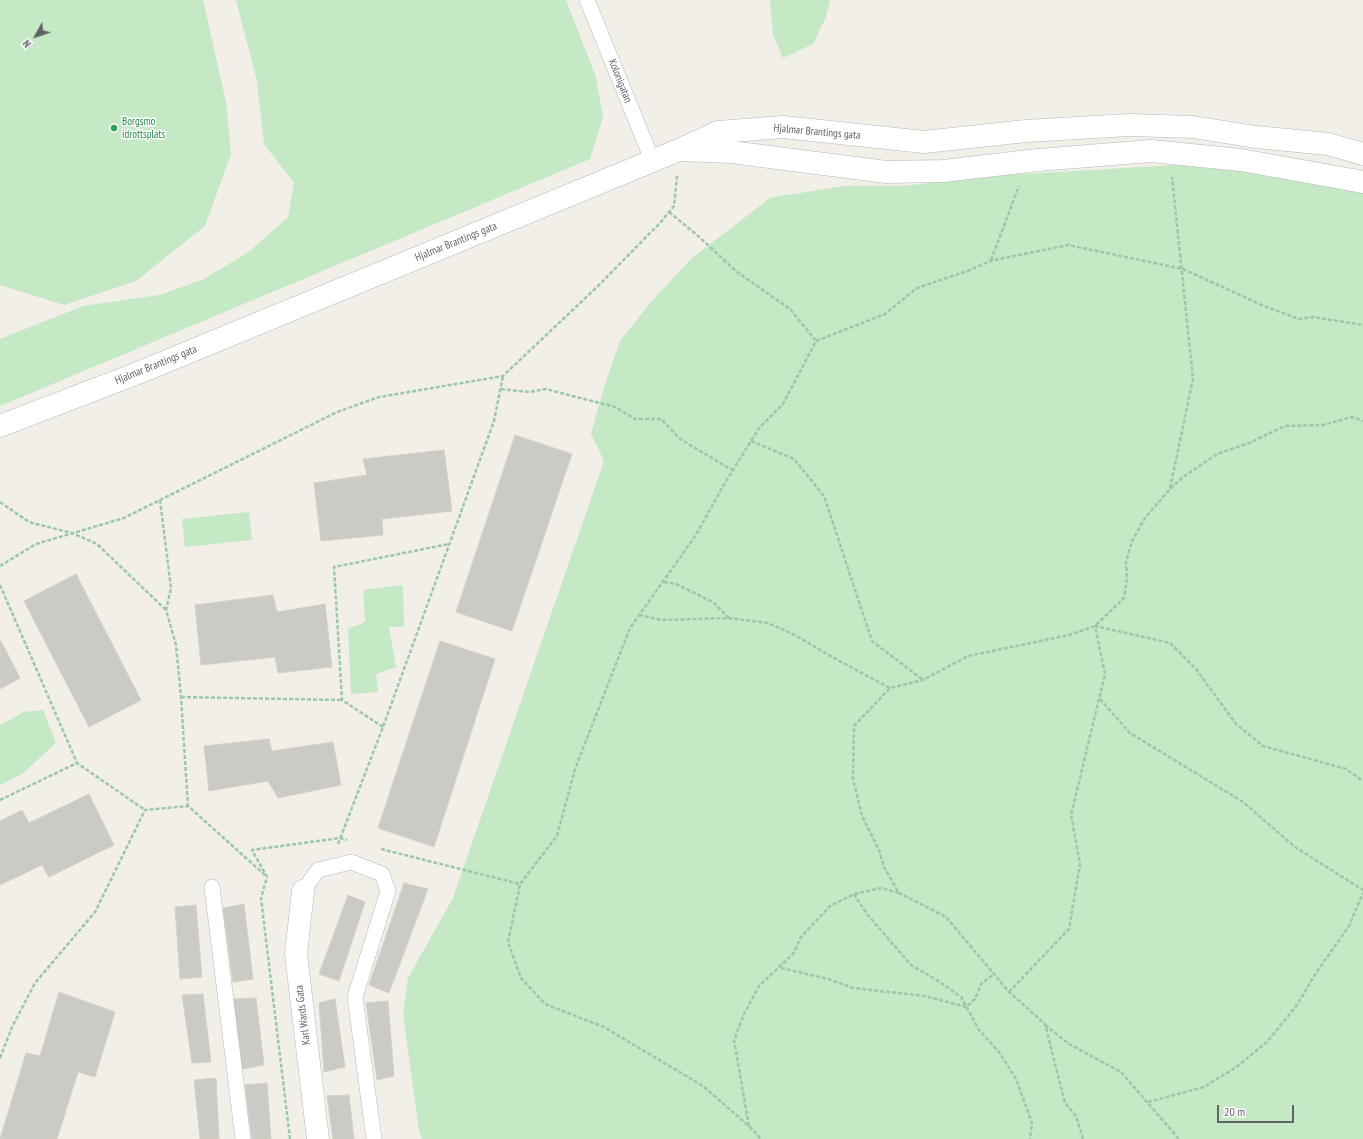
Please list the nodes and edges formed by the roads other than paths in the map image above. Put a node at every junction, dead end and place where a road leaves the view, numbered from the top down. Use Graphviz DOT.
graph roads {
  1 [pos="587,0"];
  2 [pos="679,150"];
  3 [pos="1363,154"];
  4 [pos="653,162"];
  5 [pos="1363,182"];
  6 [pos="0,426"];
  7 [pos="212,887"];
  8 [pos="303,891"];
  9 [pos="243,1139"];
  10 [pos="318,1139"];
  11 [pos="374,1139"];
  1 -- 4 [label="lane, Kolonigatan"];
  2 -- 3 [label="street, Hjalmar Brantings gata"];
  2 -- 4 [label="street, Hjalmar Brantings gata"];
  2 -- 5 [label="street"];
  4 -- 6 [label="street, Hjalmar Brantings gata"];
  7 -- 9 [label="lane"];
  8 -- 10 [label="street, Karl Wards Gata"];
  8 -- 11 [label="lane"];
}
